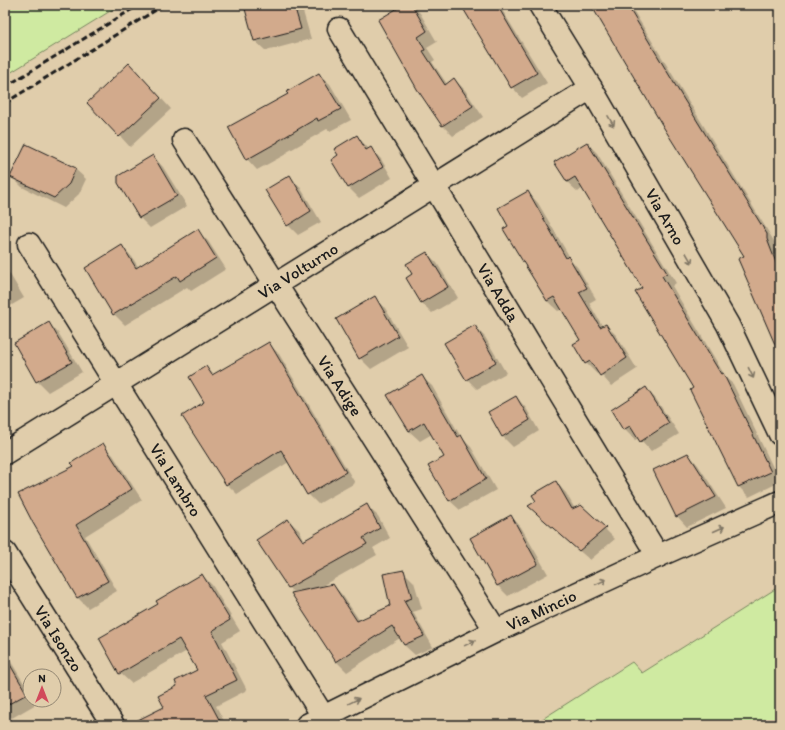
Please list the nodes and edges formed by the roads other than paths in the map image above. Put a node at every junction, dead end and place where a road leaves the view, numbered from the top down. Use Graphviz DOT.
graph roads {
  1 [pos="540,5"];
  2 [pos="339,29"];
  3 [pos="591,88"];
  4 [pos="184,140"];
  5 [pos="434,186"];
  6 [pos="29,244"];
  7 [pos="276,284"];
  8 [pos="116,384"];
  9 [pos="780,434"];
  10 [pos="5,453"];
  11 [pos="780,502"];
  12 [pos="5,553"];
  13 [pos="658,556"];
  14 [pos="496,631"];
  15 [pos="315,721"];
  16 [pos="113,725"];
  1 -- 3 [label="street, Via Arno"];
  2 -- 5 [label="street, Via Adda"];
  3 -- 5 [label="street, Via Volturno"];
  3 -- 9 [label="street, Via Arno, one-way"];
  4 -- 7 [label="street, Via Adige"];
  5 -- 7 [label="street, Via Volturno"];
  5 -- 13 [label="street, Via Adda"];
  6 -- 8 [label="street, Via Lambro"];
  7 -- 8 [label="street, Via Volturno"];
  7 -- 14 [label="street, Via Adige"];
  8 -- 10 [label="street, Via Volturno"];
  8 -- 15 [label="street, Via Lambro"];
  13 -- 11 [label="street, Via Mincio, one-way"];
  12 -- 16 [label="street, Via Isonzo"];
  14 -- 13 [label="street, Via Mincio, one-way"];
  15 -- 14 [label="street, Via Mincio, one-way"];
}
